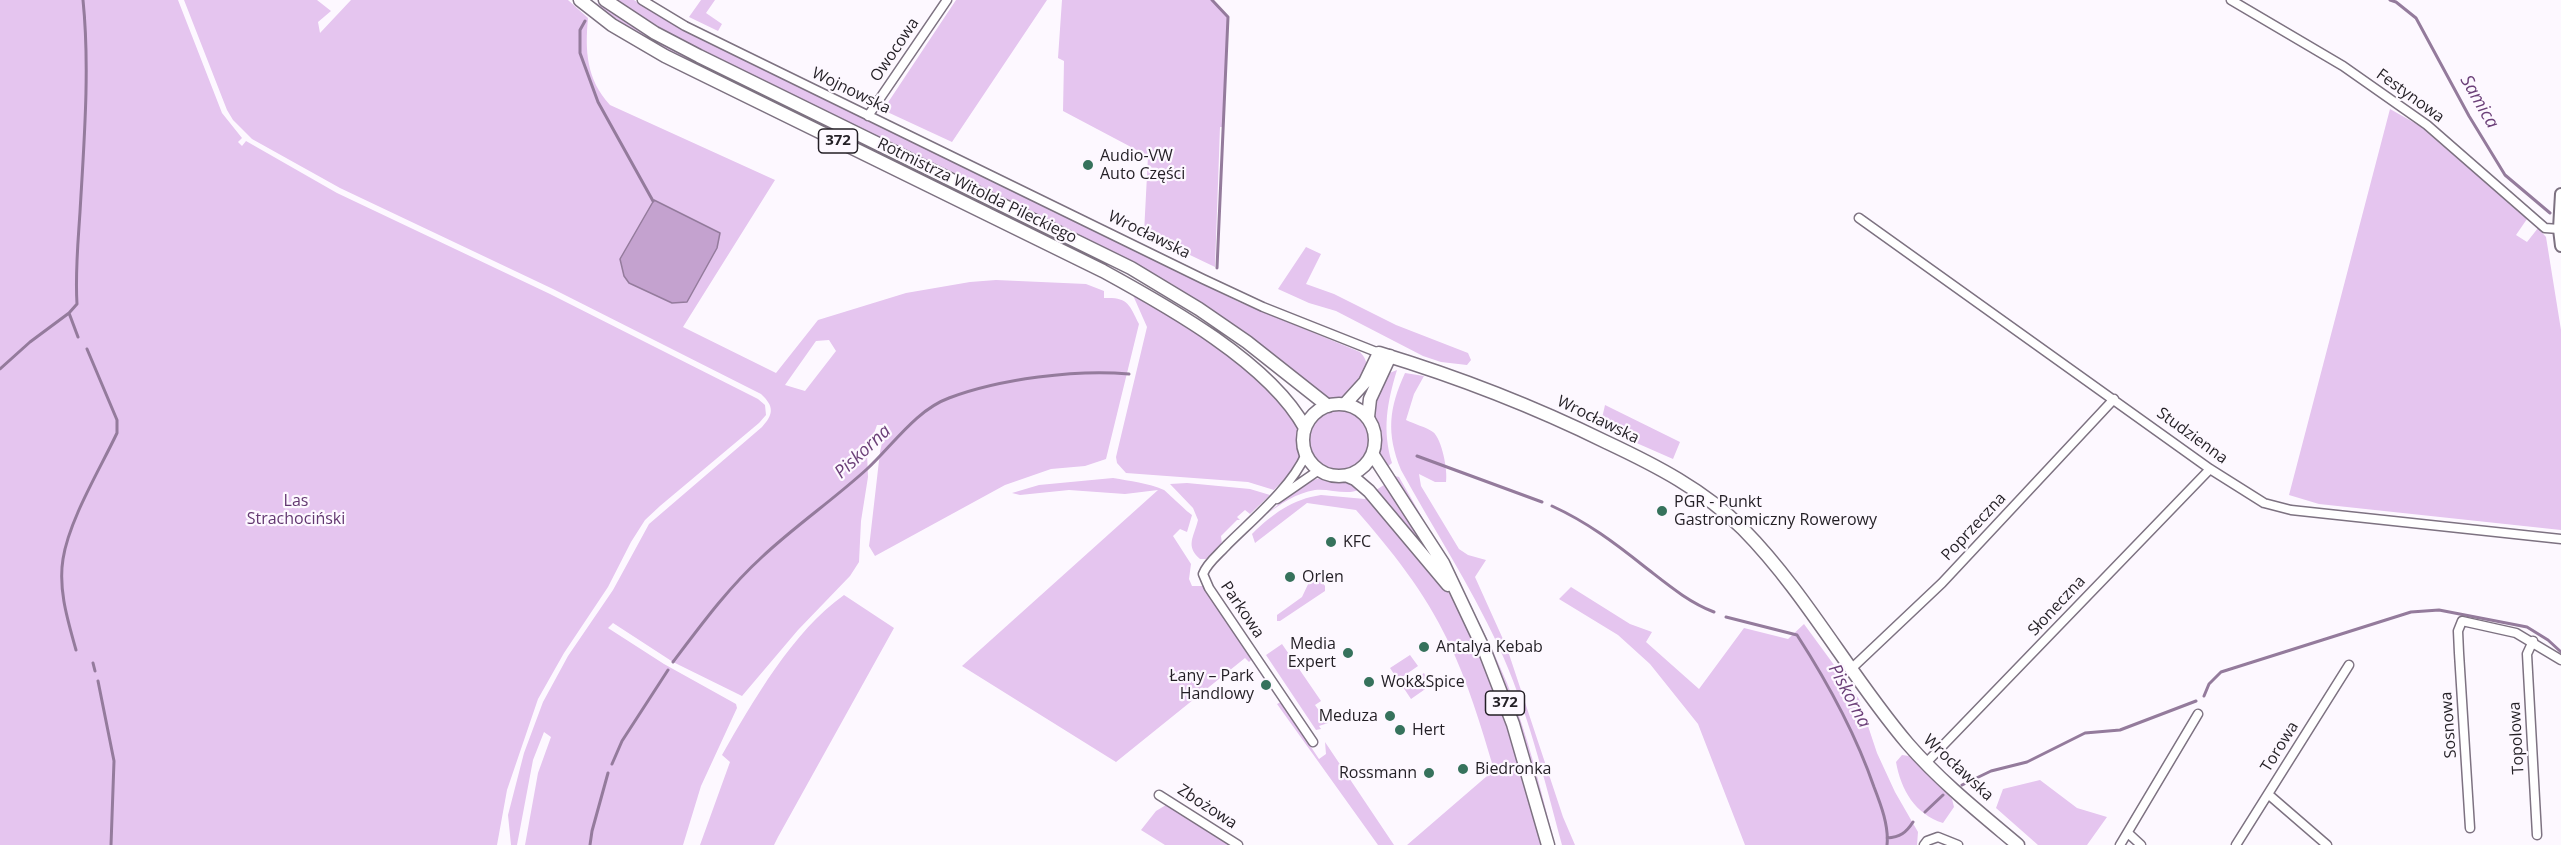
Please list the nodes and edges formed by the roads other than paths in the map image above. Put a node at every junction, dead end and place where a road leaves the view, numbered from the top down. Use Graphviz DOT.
graph roads {
  1 [pos="580,0"];
  2 [pos="605,0"];
  3 [pos="642,0"];
  4 [pos="947,0"];
  5 [pos="2231,0"];
  6 [pos="868,116"];
  7 [pos="2561,194"];
  8 [pos="1050,205"];
  9 [pos="2560,208"];
  10 [pos="1859,218"];
  11 [pos="2559,229"];
  12 [pos="2561,246"];
  13 [pos="1385,354"];
  14 [pos="2114,399"];
  15 [pos="1345,404"];
  16 [pos="1328,406"];
  17 [pos="1368,417"];
  18 [pos="1305,428"];
  19 [pos="1306,454"];
  20 [pos="1373,455"];
  21 [pos="2210,469"];
  22 [pos="1319,470"];
  23 [pos="1348,476"];
  24 [pos="1269,504"];
  25 [pos="2561,539"];
  26 [pos="1462,602"];
  27 [pos="2533,641"];
  28 [pos="2561,660"];
  29 [pos="2349,665"];
  30 [pos="1850,670"];
  31 [pos="2198,714"];
  32 [pos="1313,742"];
  33 [pos="1926,763"];
  34 [pos="2268,794"];
  35 [pos="1159,795"];
  36 [pos="2470,828"];
  37 [pos="2128,833"];
  38 [pos="2537,835"];
  39 [pos="2010,842"];
  40 [pos="1238,845"];
  41 [pos="1548,845"];
  42 [pos="1924,845"];
  43 [pos="1958,845"];
  44 [pos="2120,845"];
  45 [pos="2141,845"];
  46 [pos="2236,845"];
  47 [pos="2327,845"];
  1 -- 18 [label="main road, Rotmistrza Witolda Pileckiego / 372"];
  2 -- 16 [label="main road, Rotmistrza Witolda Pileckiego / 372"];
  3 -- 6 [label="street, Wojnowska"];
  4 -- 6 [label="street, Owocowa"];
  5 -- 11 [label="street, Festynowa"];
  6 -- 8 [label="street, Wojnowska"];
  7 -- 9 [label="street"];
  8 -- 13 [label="street, Wrocławska"];
  9 -- 11 [label="street"];
  10 -- 14 [label="street, Studzienna"];
  11 -- 12 [label="street"];
  13 -- 15 [label="main road"];
  13 -- 17 [label="main road"];
  13 -- 30 [label="main road, Wrocławska"];
  14 -- 21 [label="street, Studzienna"];
  14 -- 30 [label="street, Poprzeczna"];
  15 -- 16 [label="main road"];
  15 -- 17 [label="main road"];
  16 -- 18 [label="main road"];
  17 -- 20 [label="main road"];
  18 -- 19 [label="main road"];
  19 -- 22 [label="main road"];
  19 -- 24 [label="street"];
  20 -- 23 [label="main road"];
  20 -- 26 [label="main road, 372"];
  21 -- 25 [label="street, Studzienna"];
  21 -- 33 [label="street, Słoneczna"];
  22 -- 23 [label="main road, 372"];
  22 -- 24 [label="street"];
  23 -- 26 [label="main road, 372"];
  24 -- 32 [label="street, Parkowa"];
  26 -- 41 [label="main road, 372"];
  27 -- 28 [label="street"];
  27 -- 36 [label="street, Sosnowa"];
  27 -- 38 [label="street, Topolowa"];
  29 -- 34 [label="street, Torowa"];
  30 -- 33 [label="main road, Wrocławska"];
  31 -- 37 [label="street"];
  33 -- 39 [label="main road, Wrocławska"];
  34 -- 46 [label="street, Torowa"];
  34 -- 47 [label="street"];
  35 -- 40 [label="street, Zbożowa"];
  37 -- 44 [label="street"];
  37 -- 45 [label="street"];
  42 -- 43 [label="street"];
}
